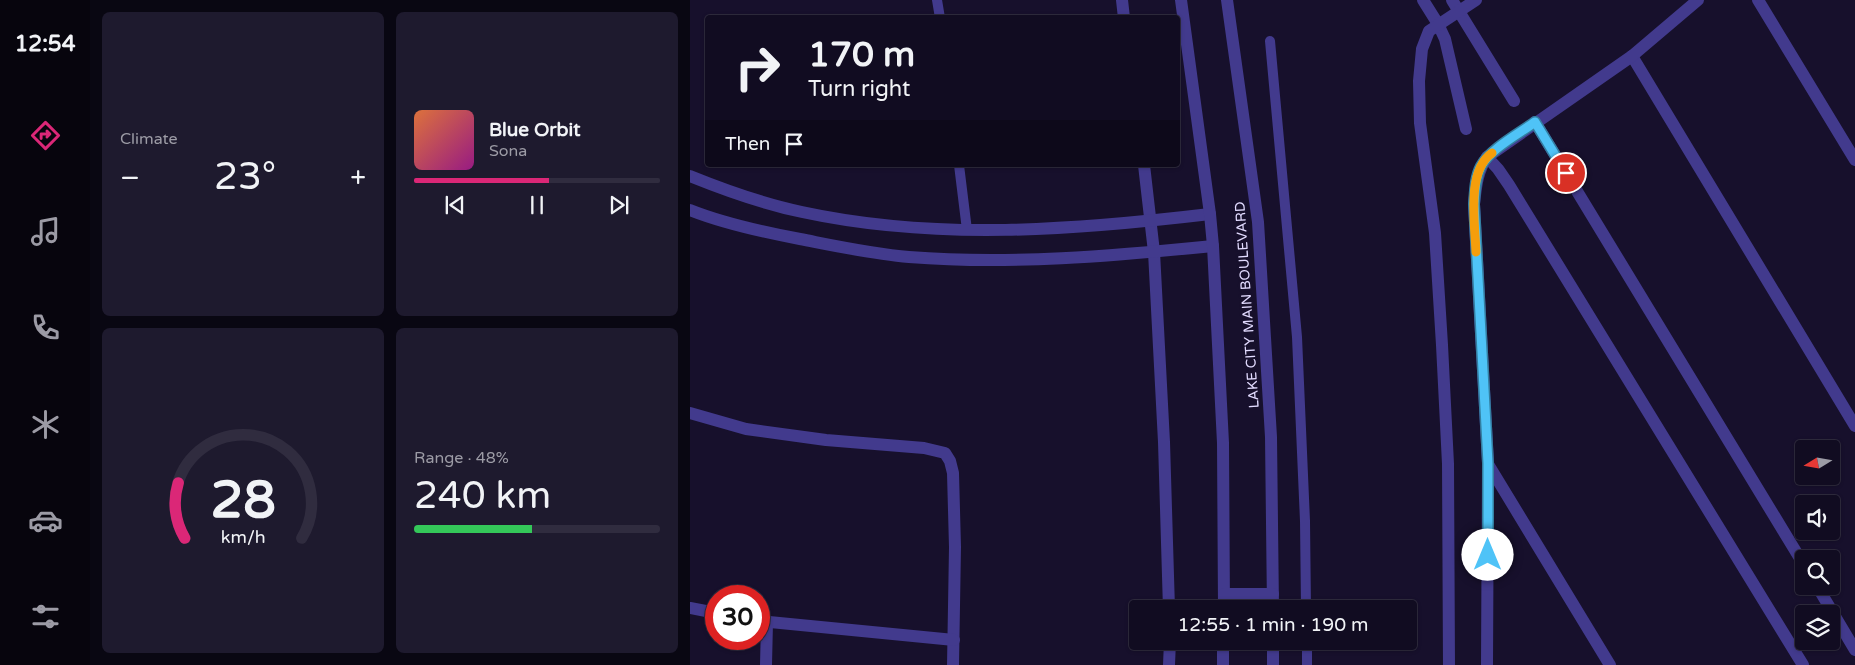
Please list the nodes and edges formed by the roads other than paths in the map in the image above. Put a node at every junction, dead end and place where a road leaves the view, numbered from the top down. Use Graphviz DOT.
graph roads {
  1 [pos="937,0"];
  2 [pos="1122,0"];
  3 [pos="1181,0"];
  4 [pos="1227,0"];
  5 [pos="1423,0"];
  6 [pos="1476,0"];
  7 [pos="1698,0"];
  8 [pos="1758,0"];
  9 [pos="1456,6"];
  10 [pos="940,15"];
  11 [pos="1124,15"];
  12 [pos="1438,24"];
  13 [pos="1270,41"];
  14 [pos="1632,56"];
  15 [pos="1514,101"];
  16 [pos="1535,122"];
  17 [pos="1466,129"];
  18 [pos="1487,157"];
  19 [pos="1855,160"];
  20 [pos="959,167"];
  21 [pos="1144,167"];
  22 [pos="690,176"];
  23 [pos="690,210"];
  24 [pos="1210,214"];
  25 [pos="1152,221"];
  26 [pos="967,230"];
  27 [pos="1213,246"];
  28 [pos="1154,252"];
  29 [pos="690,413"];
  30 [pos="1855,426"];
  31 [pos="1488,463"];
  32 [pos="1795,550"];
  33 [pos="1224,594"];
  34 [pos="1273,594"];
  35 [pos="1821,595"];
  36 [pos="1169,600"];
  37 [pos="1224,600"];
  38 [pos="1273,600"];
  39 [pos="1306,600"];
  40 [pos="690,608"];
  41 [pos="705,611"];
  42 [pos="770,623"];
  43 [pos="954,640"];
  44 [pos="765,650"];
  45 [pos="1170,650"];
  46 [pos="1223,650"];
  47 [pos="1273,650"];
  48 [pos="1307,650"];
  49 [pos="1855,650"];
  50 [pos="766,665"];
  51 [pos="953,665"];
  52 [pos="1169,665"];
  53 [pos="1223,665"];
  54 [pos="1273,665"];
  55 [pos="1307,665"];
  56 [pos="1449,665"];
  57 [pos="1487,665"];
  58 [pos="1610,665"];
  59 [pos="1803,665"];
  1 -- 10 [label="lane"];
  2 -- 11 [label="street"];
  3 -- 24 [label="street"];
  4 -- 34 [label="street, LAKE CITY MAIN BOULEVARD"];
  5 -- 12 [label="street"];
  6 -- 9 [label="street"];
  7 -- 14 [label="street"];
  8 -- 19 [label="street"];
  9 -- 12 [label="street"];
  9 -- 15 [label="street"];
  12 -- 17 [label="street"];
  12 -- 56 [label="street"];
  13 -- 39 [label="lane"];
  14 -- 16 [label="street"];
  14 -- 30 [label="street"];
  16 -- 18 [label="street"];
  16 -- 32 [label="street"];
  18 -- 31 [label="street"];
  18 -- 59 [label="street"];
  20 -- 26 [label="lane"];
  21 -- 25 [label="street"];
  22 -- 26 [label="street"];
  23 -- 28 [label="street"];
  24 -- 25 [label="street"];
  24 -- 27 [label="street"];
  25 -- 26 [label="street"];
  25 -- 28 [label="street"];
  27 -- 28 [label="street"];
  27 -- 33 [label="street"];
  28 -- 36 [label="street"];
  29 -- 43 [label="street"];
  31 -- 57 [label="street"];
  31 -- 58 [label="street"];
  33 -- 34 [label="street"];
  33 -- 37 [label="street"];
  34 -- 38 [label="street, LAKE CITY MAIN BOULEVARD"];
  35 -- 49 [label="street"];
  40 -- 41 [label="street"];
  42 -- 43 [label="street"];
  43 -- 51 [label="street"];
  44 -- 50 [label="street"];
  45 -- 52 [label="street"];
  46 -- 53 [label="street"];
  47 -- 54 [label="street"];
  48 -- 55 [label="lane"];
}
